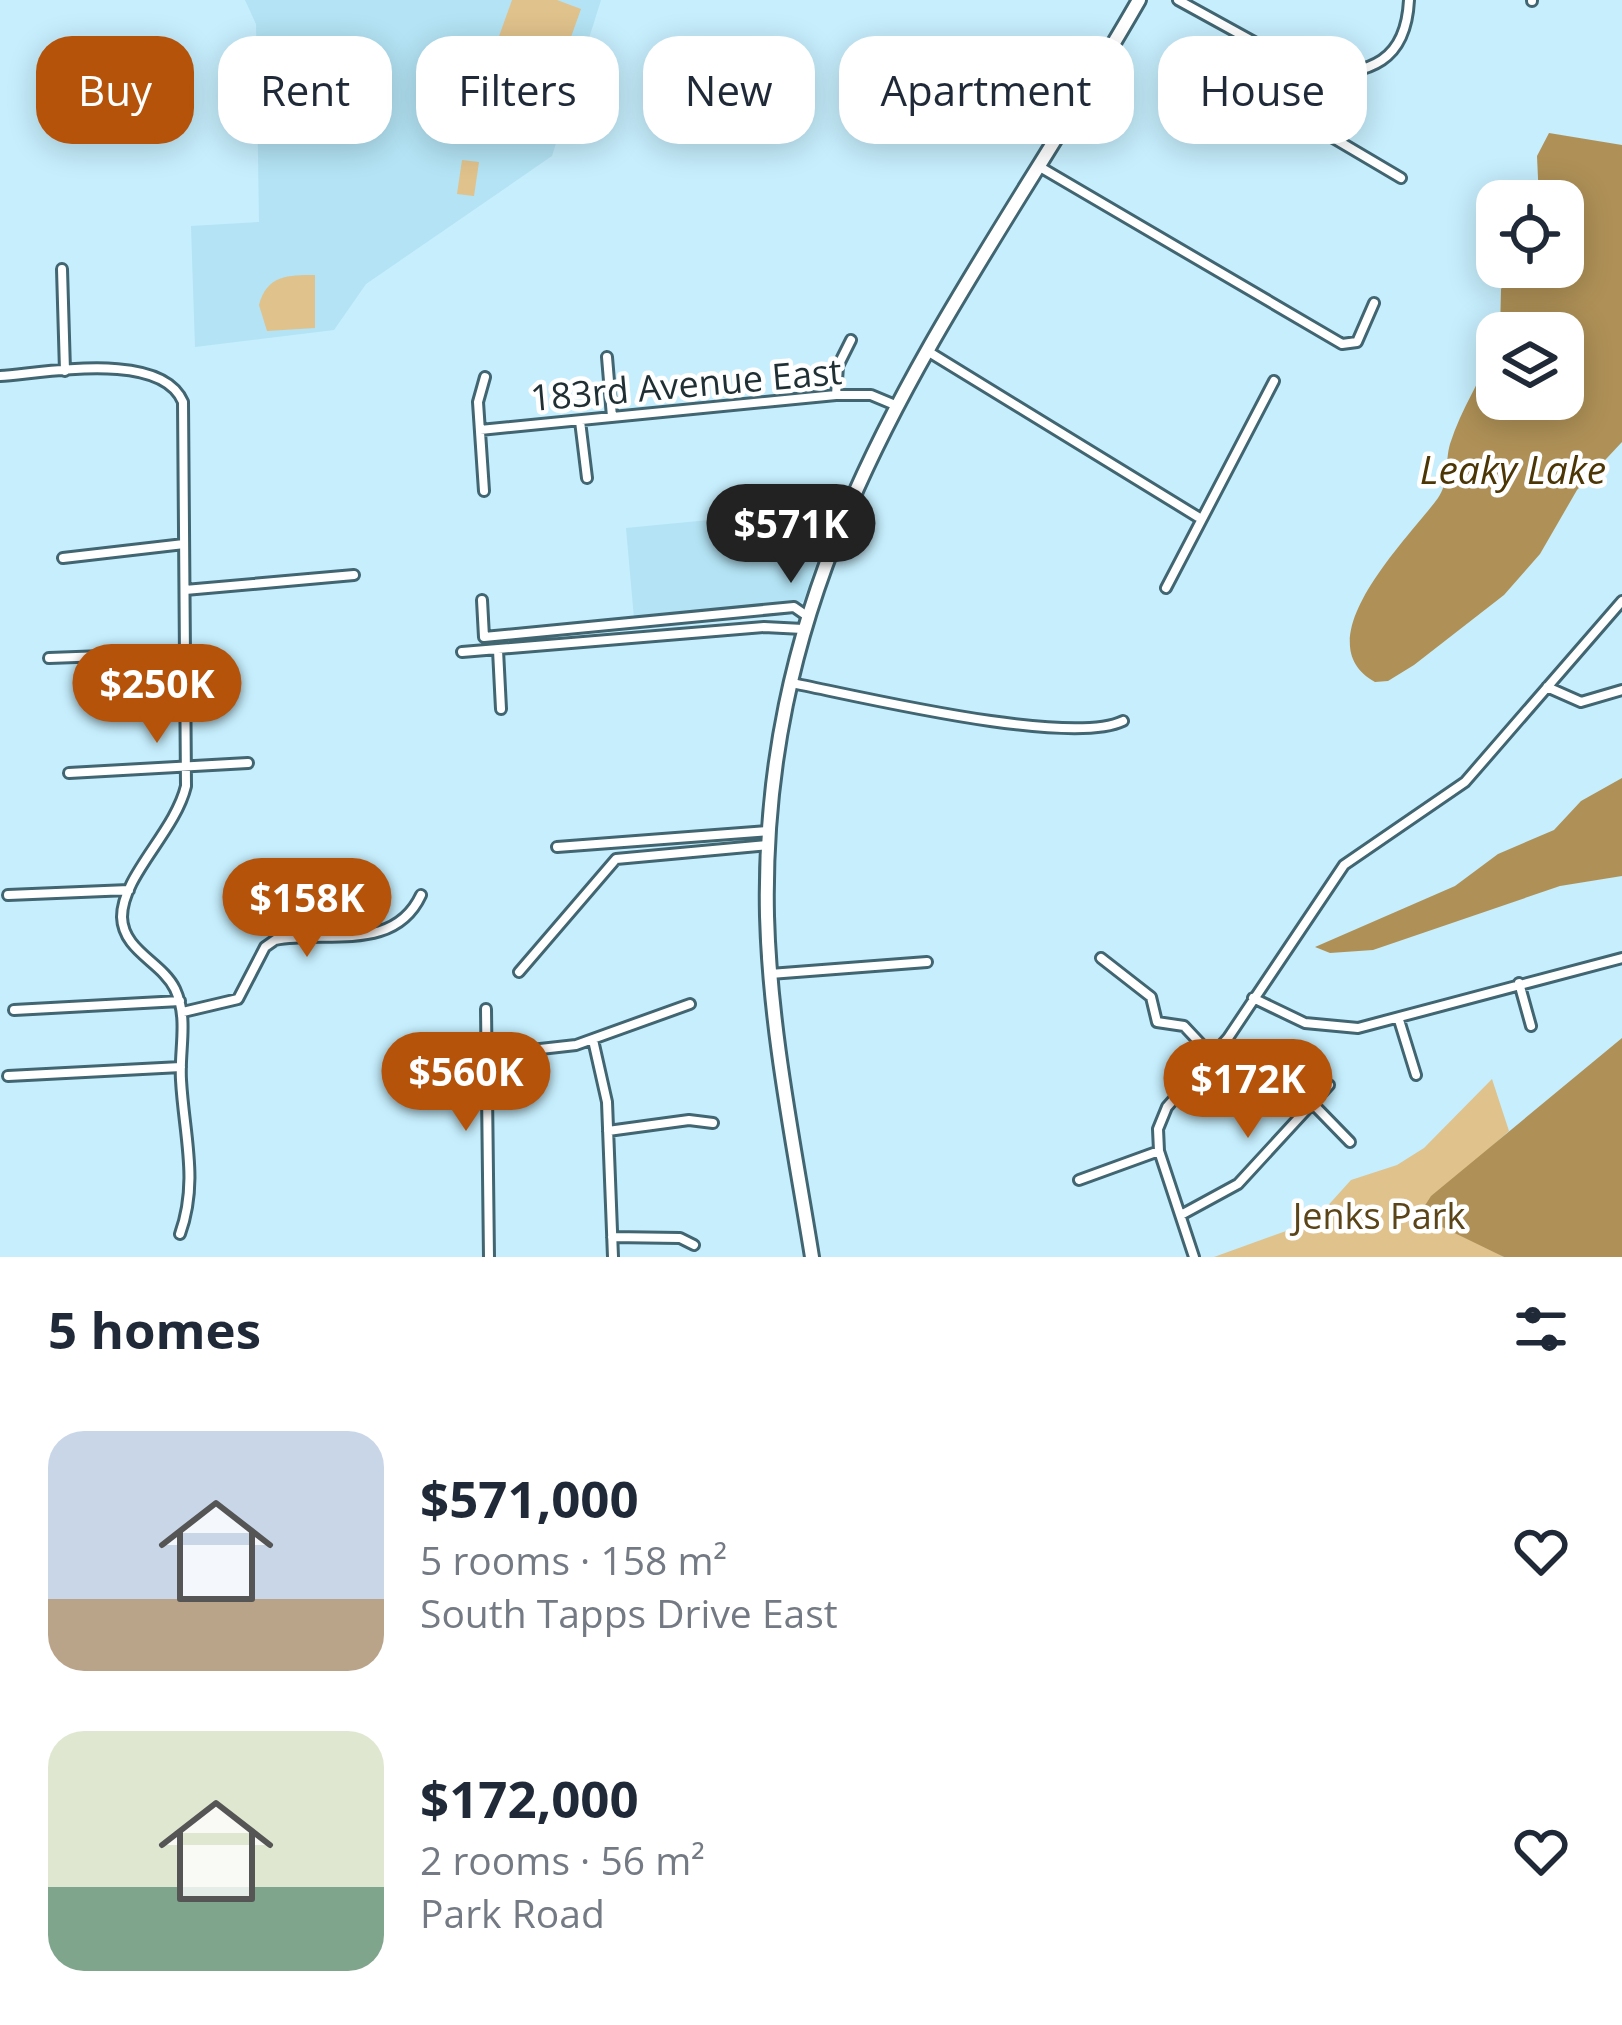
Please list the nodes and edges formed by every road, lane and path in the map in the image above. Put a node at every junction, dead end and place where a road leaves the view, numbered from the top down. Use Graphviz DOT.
graph roads {
  1 [pos="1139,0"];
  2 [pos="1178,0"];
  3 [pos="1409,0"];
  4 [pos="1116,36"];
  5 [pos="1241,36"];
  6 [pos="1367,67"];
  7 [pos="1051,144"];
  8 [pos="1343,144"];
  9 [pos="1038,166"];
  10 [pos="1401,178"];
  11 [pos="62,268"];
  12 [pos="1374,303"];
  13 [pos="851,340"];
  14 [pos="927,351"];
  15 [pos="607,357"];
  16 [pos="64,371"];
  17 [pos="0,376"];
  18 [pos="485,377"];
  19 [pos="1274,381"];
  20 [pos="836,395"];
  21 [pos="895,405"];
  22 [pos="612,417"];
  23 [pos="580,421"];
  24 [pos="480,430"];
  25 [pos="587,478"];
  26 [pos="484,491"];
  27 [pos="1198,517"];
  28 [pos="184,544"];
  29 [pos="63,558"];
  30 [pos="185,587"];
  31 [pos="1166,588"];
  32 [pos="482,599"];
  33 [pos="1622,601"];
  34 [pos="805,622"];
  35 [pos="498,650"];
  36 [pos="462,652"];
  37 [pos="186,653"];
  38 [pos="49,658"];
  39 [pos="790,683"];
  40 [pos="1547,687"];
  41 [pos="1622,690"];
  42 [pos="501,710"];
  43 [pos="1123,721"];
  44 [pos="248,763"];
  45 [pos="187,766"];
  46 [pos="69,773"];
  47 [pos="769,838"];
  48 [pos="556,847"];
  49 [pos="129,890"];
  50 [pos="8,895"];
  51 [pos="421,896"];
  52 [pos="1101,958"];
  53 [pos="1622,958"];
  54 [pos="927,962"];
  55 [pos="519,972"];
  56 [pos="770,974"];
  57 [pos="1519,983"];
  58 [pos="1253,998"];
  59 [pos="179,1001"];
  60 [pos="690,1004"];
  61 [pos="486,1009"];
  62 [pos="14,1010"];
  63 [pos="183,1012"];
  64 [pos="1399,1020"];
  65 [pos="1531,1027"];
  66 [pos="592,1040"];
  67 [pos="487,1055"];
  68 [pos="1213,1057"];
  69 [pos="181,1066"];
  70 [pos="1416,1075"];
  71 [pos="8,1076"];
  72 [pos="1329,1085"];
  73 [pos="1313,1104"];
  74 [pos="713,1123"];
  75 [pos="608,1131"];
  76 [pos="1350,1142"];
  77 [pos="1159,1151"];
  78 [pos="1079,1180"];
  79 [pos="1181,1215"];
  80 [pos="180,1234"];
  81 [pos="612,1237"];
  82 [pos="694,1245"];
  83 [pos="489,1257"];
  84 [pos="613,1257"];
  85 [pos="812,1257"];
  86 [pos="1194,1257"];
  1 -- 4 [label="street"];
  2 -- 5 [label="street"];
  3 -- 6 [label="street"];
  7 -- 9 [label="street"];
  8 -- 10 [label="street"];
  9 -- 12 [label="street"];
  9 -- 14 [label="street"];
  11 -- 16 [label="street"];
  13 -- 20 [label="street"];
  14 -- 21 [label="street"];
  14 -- 27 [label="street"];
  15 -- 22 [label="street"];
  16 -- 17 [label="street"];
  16 -- 28 [label="street"];
  18 -- 24 [label="street"];
  19 -- 27 [label="street"];
  20 -- 21 [label="street, 183rd Avenue East"];
  20 -- 22 [label="street, 183rd Avenue East"];
  21 -- 34 [label="street"];
  22 -- 23 [label="street, 183rd Avenue East"];
  23 -- 24 [label="street, 183rd Avenue East"];
  23 -- 25 [label="street"];
  24 -- 26 [label="street"];
  27 -- 31 [label="street"];
  28 -- 29 [label="street"];
  28 -- 30 [label="street"];
  30 -- 30 [label="street"];
  30 -- 37 [label="street"];
  32 -- 34 [label="street"];
  33 -- 40 [label="street"];
  34 -- 35 [label="street"];
  34 -- 39 [label="street"];
  35 -- 36 [label="street"];
  35 -- 42 [label="street"];
  37 -- 38 [label="street"];
  37 -- 45 [label="street"];
  39 -- 43 [label="street"];
  39 -- 47 [label="street"];
  40 -- 41 [label="street"];
  40 -- 58 [label="street"];
  44 -- 45 [label="street"];
  45 -- 46 [label="street"];
  45 -- 49 [label="street"];
  47 -- 48 [label="street"];
  47 -- 55 [label="street"];
  47 -- 56 [label="street"];
  49 -- 50 [label="street"];
  49 -- 59 [label="street"];
  51 -- 63 [label="street"];
  52 -- 68 [label="street"];
  53 -- 57 [label="street"];
  54 -- 56 [label="street"];
  56 -- 85 [label="street"];
  57 -- 64 [label="street"];
  57 -- 65 [label="street"];
  58 -- 64 [label="street"];
  58 -- 68 [label="street"];
  59 -- 62 [label="street"];
  59 -- 63 [label="street"];
  60 -- 66 [label="street"];
  61 -- 67 [label="street"];
  63 -- 69 [label="street"];
  64 -- 70 [label="street"];
  66 -- 67 [label="street"];
  66 -- 75 [label="street"];
  67 -- 83 [label="street"];
  68 -- 77 [label="street"];
  69 -- 71 [label="street"];
  69 -- 80 [label="street"];
  72 -- 73 [label="street"];
  73 -- 76 [label="street"];
  73 -- 79 [label="street"];
  74 -- 75 [label="street"];
  75 -- 81 [label="street"];
  77 -- 78 [label="street"];
  77 -- 79 [label="street"];
  79 -- 86 [label="street"];
  81 -- 82 [label="street"];
  81 -- 84 [label="street"];
}
